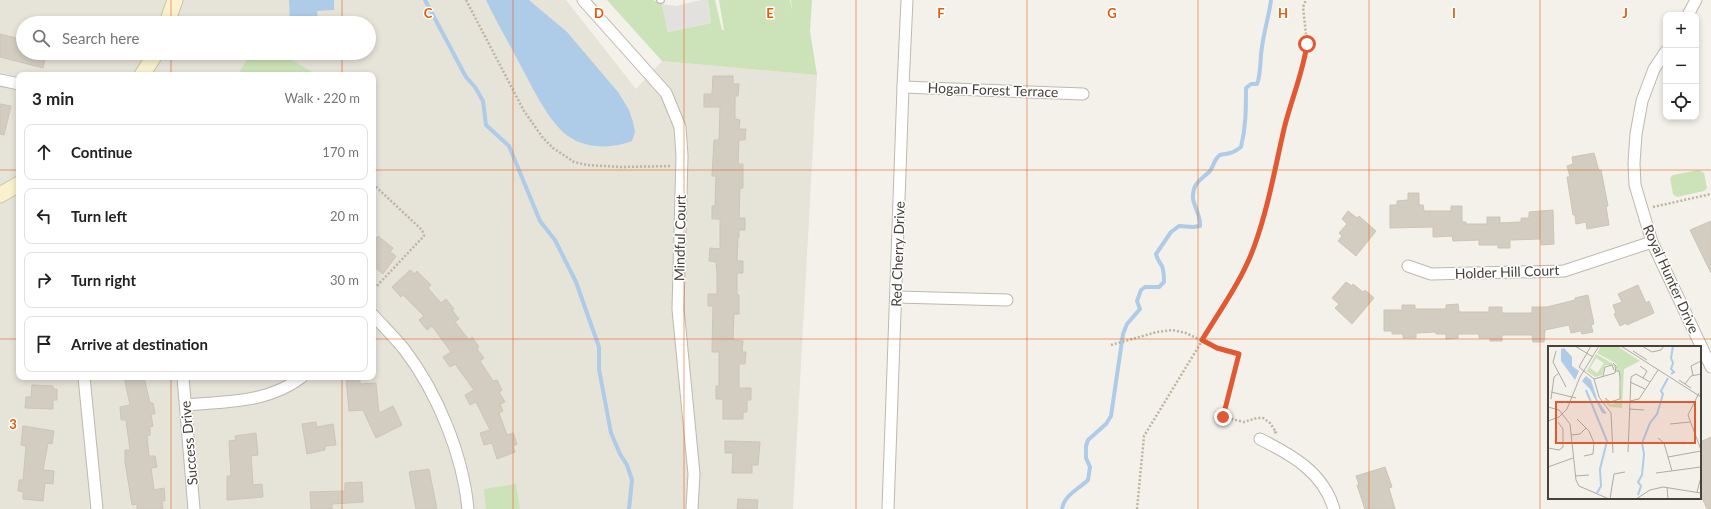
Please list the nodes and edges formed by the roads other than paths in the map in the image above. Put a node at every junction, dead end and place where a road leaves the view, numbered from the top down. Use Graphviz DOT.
graph roads {
  1 [pos="175,0"];
  2 [pos="583,0"];
  3 [pos="907,0"];
  4 [pos="1696,0"];
  5 [pos="1690,12"];
  6 [pos="169,16"];
  7 [pos="1663,55"];
  8 [pos="152,60"];
  9 [pos="144,72"];
  10 [pos="0,80"];
  11 [pos="16,83"];
  12 [pos="903,87"];
  13 [pos="1083,94"];
  14 [pos="16,186"];
  15 [pos="0,195"];
  16 [pos="1652,242"];
  17 [pos="1408,266"];
  18 [pos="897,296"];
  19 [pos="1007,300"];
  20 [pos="376,318"];
  21 [pos="1711,367"];
  22 [pos="84,380"];
  23 [pos="184,380"];
  24 [pos="298,380"];
  25 [pos="187,405"];
  26 [pos="1260,439"];
  27 [pos="97,509"];
  28 [pos="194,509"];
  29 [pos="468,509"];
  30 [pos="692,509"];
  31 [pos="888,509"];
  32 [pos="1334,509"];
  1 -- 6 [label="street"];
  2 -- 30 [label="street, Mindful Court"];
  3 -- 12 [label="street, Red Cherry Drive"];
  4 -- 5 [label="street"];
  7 -- 16 [label="street, Royal Hunter Drive"];
  8 -- 9 [label="street"];
  10 -- 11 [label="street"];
  12 -- 13 [label="street, Hogan Forest Terrace"];
  12 -- 18 [label="street, Red Cherry Drive"];
  14 -- 15 [label="street"];
  16 -- 17 [label="street, Holder Hill Court"];
  16 -- 21 [label="street, Royal Hunter Drive"];
  18 -- 19 [label="street"];
  18 -- 31 [label="street, Red Cherry Drive"];
  20 -- 29 [label="street"];
  22 -- 27 [label="street"];
  23 -- 25 [label="street, Success Drive"];
  24 -- 25 [label="street"];
  25 -- 28 [label="street, Success Drive"];
  26 -- 32 [label="street"];
}
